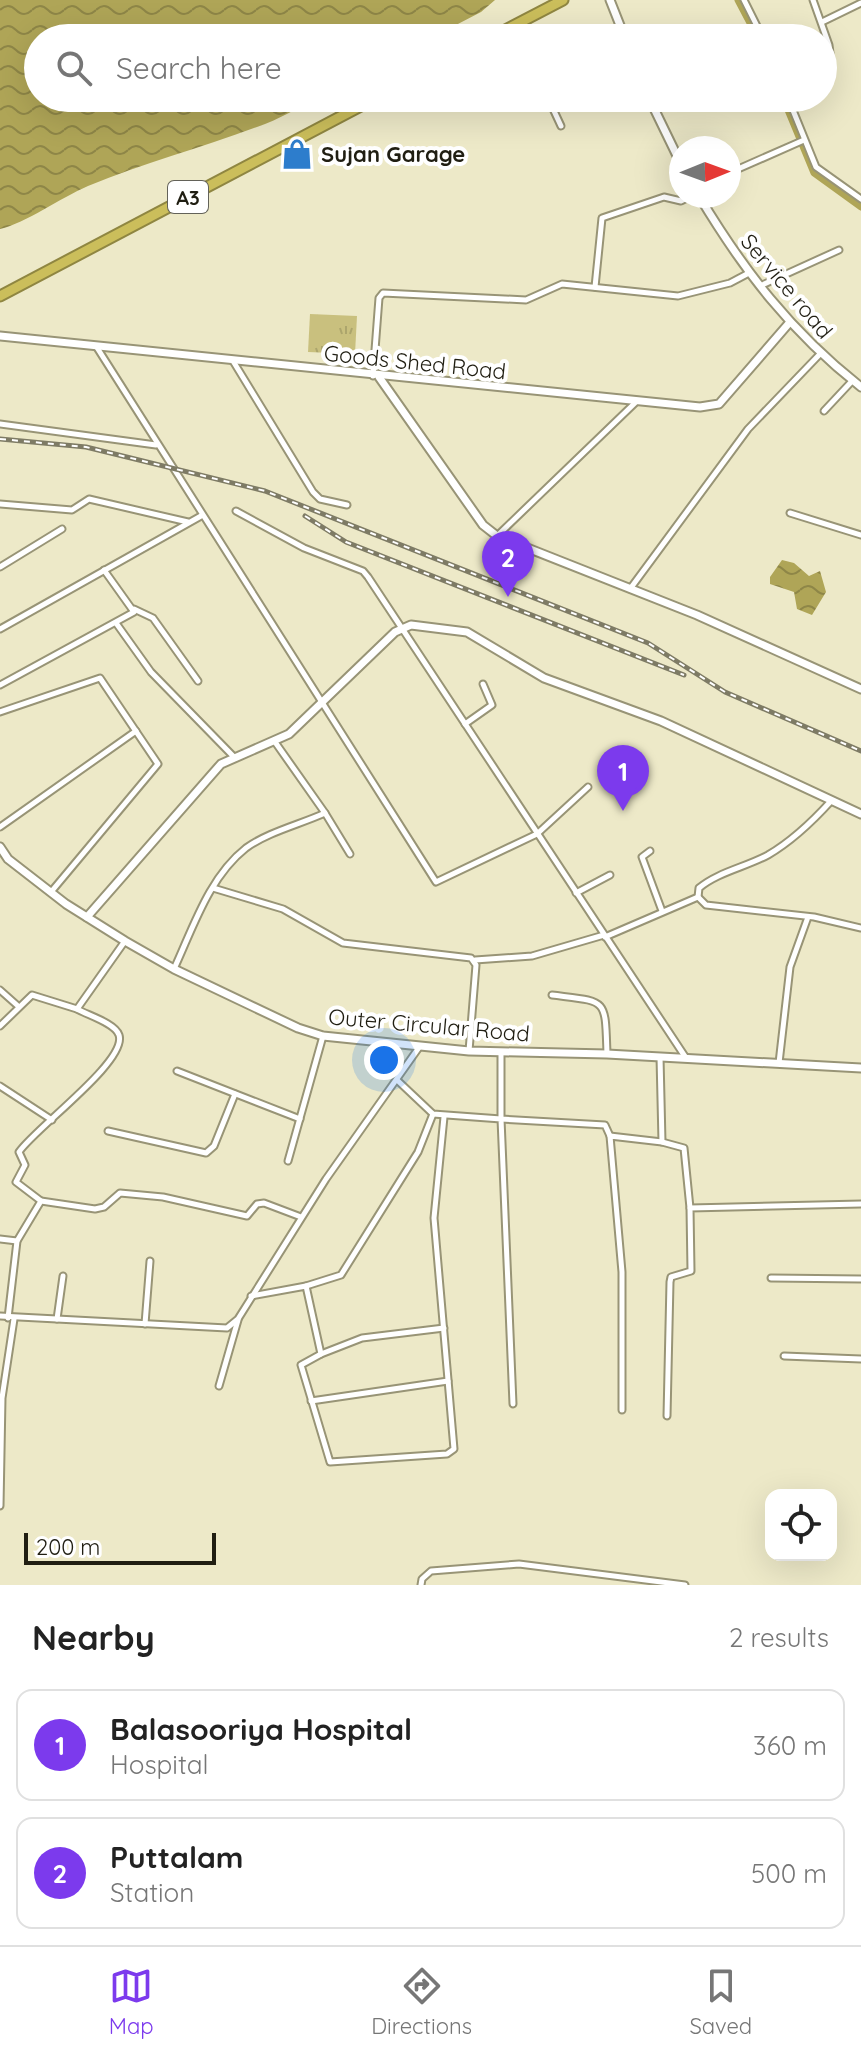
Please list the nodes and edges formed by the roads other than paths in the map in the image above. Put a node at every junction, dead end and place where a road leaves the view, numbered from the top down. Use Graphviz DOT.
graph roads {
  1 [pos="563,0"];
  2 [pos="610,0"];
  3 [pos="744,0"];
  4 [pos="813,0"];
  5 [pos="861,3"];
  6 [pos="822,22"];
  7 [pos="518,24"];
  8 [pos="619,24"];
  9 [pos="756,24"];
  10 [pos="349,112"];
  11 [pos="554,112"];
  12 [pos="656,112"];
  13 [pos="793,112"];
  14 [pos="561,126"];
  15 [pos="669,139"];
  16 [pos="803,140"];
  17 [pos="741,168"];
  18 [pos="669,198"];
  19 [pos="861,199"];
  20 [pos="706,208"];
  21 [pos="839,250"];
  22 [pos="747,274"];
  23 [pos="595,287"];
  24 [pos="758,287"];
  25 [pos="0,296"];
  26 [pos="790,322"];
  27 [pos="0,336"];
  28 [pos="96,346"];
  29 [pos="820,354"];
  30 [pos="233,361"];
  31 [pos="376,376"];
  32 [pos="853,380"];
  33 [pos="861,387"];
  34 [pos="637,401"];
  35 [pos="824,411"];
  36 [pos="0,424"];
  37 [pos="157,445"];
  38 [pos="0,504"];
  39 [pos="347,505"];
  40 [pos="236,511"];
  41 [pos="790,513"];
  42 [pos="201,516"];
  43 [pos="189,522"];
  44 [pos="62,529"];
  45 [pos="861,535"];
  46 [pos="497,536"];
  47 [pos="0,567"];
  48 [pos="104,570"];
  49 [pos="630,589"];
  50 [pos="134,609"];
  51 [pos="116,623"];
  52 [pos="402,628"];
  53 [pos="0,629"];
  54 [pos="198,681"];
  55 [pos="483,684"];
  56 [pos="0,685"];
  57 [pos="861,687"];
  58 [pos="324,701"];
  59 [pos="0,712"];
  60 [pos="465,724"];
  61 [pos="136,731"];
  62 [pos="275,742"];
  63 [pos="233,756"];
  64 [pos="588,787"];
  65 [pos="831,801"];
  66 [pos="325,813"];
  67 [pos="861,814"];
  68 [pos="0,827"];
  69 [pos="537,834"];
  70 [pos="0,847"];
  71 [pos="650,851"];
  72 [pos="350,854"];
  73 [pos="610,875"];
  74 [pos="213,888"];
  75 [pos="51,892"];
  76 [pos="576,893"];
  77 [pos="698,897"];
  78 [pos="662,911"];
  79 [pos="87,917"];
  80 [pos="808,917"];
  81 [pos="861,928"];
  82 [pos="604,936"];
  83 [pos="125,941"];
  84 [pos="475,960"];
  85 [pos="174,969"];
  86 [pos="0,990"];
  87 [pos="552,995"];
  88 [pos="18,1006"];
  89 [pos="77,1009"];
  90 [pos="0,1026"];
  91 [pos="323,1036"];
  92 [pos="420,1045"];
  93 [pos="469,1051"];
  94 [pos="501,1051"];
  95 [pos="607,1054"];
  96 [pos="660,1057"];
  97 [pos="686,1058"];
  98 [pos="779,1063"];
  99 [pos="861,1068"];
  100 [pos="177,1071"];
  101 [pos="397,1080"];
  102 [pos="0,1086"];
  103 [pos="235,1094"];
  104 [pos="433,1114"];
  105 [pos="444,1117"];
  106 [pos="300,1119"];
  107 [pos="501,1119"];
  108 [pos="52,1120"];
  109 [pos="108,1131"];
  110 [pos="610,1136"];
  111 [pos="662,1142"];
  112 [pos="288,1161"];
  113 [pos="41,1201"];
  114 [pos="861,1204"];
  115 [pos="690,1208"];
  116 [pos="301,1217"];
  117 [pos="0,1239"];
  118 [pos="17,1241"];
  119 [pos="150,1261"];
  120 [pos="63,1276"];
  121 [pos="771,1278"];
  122 [pos="861,1279"];
  123 [pos="306,1286"];
  124 [pos="251,1296"];
  125 [pos="0,1316"];
  126 [pos="11,1318"];
  127 [pos="57,1319"];
  128 [pos="238,1319"];
  129 [pos="145,1324"];
  130 [pos="444,1328"];
  131 [pos="321,1354"];
  132 [pos="784,1356"];
  133 [pos="861,1359"];
  134 [pos="448,1381"];
  135 [pos="219,1386"];
  136 [pos="311,1401"];
  137 [pos="513,1404"];
  138 [pos="622,1410"];
  139 [pos="667,1416"];
  140 [pos="0,1506"];
  141 [pos="421,1585"];
  142 [pos="685,1585"];
  1 -- 7 [label="highway"];
  2 -- 8 [label="street"];
  3 -- 9 [label="street"];
  4 -- 6 [label="street"];
  5 -- 6 [label="street"];
  10 -- 25 [label="highway, A3"];
  11 -- 14 [label="street"];
  12 -- 15 [label="street"];
  13 -- 16 [label="street"];
  16 -- 17 [label="street"];
  16 -- 19 [label="street"];
  18 -- 23 [label="street"];
  20 -- 22 [label="street, Service road"];
  21 -- 24 [label="street"];
  22 -- 23 [label="street"];
  22 -- 24 [label="street, Service road"];
  23 -- 31 [label="street"];
  24 -- 26 [label="street, Service road"];
  26 -- 29 [label="street, Service road"];
  26 -- 34 [label="street, Goods Shed Road"];
  27 -- 28 [label="street, Goods Shed Road"];
  28 -- 30 [label="street, Goods Shed Road"];
  28 -- 37 [label="street"];
  29 -- 32 [label="street, Service road"];
  29 -- 49 [label="street"];
  30 -- 31 [label="street, Goods Shed Road"];
  30 -- 39 [label="street"];
  31 -- 34 [label="street, Goods Shed Road"];
  31 -- 46 [label="street"];
  32 -- 33 [label="street, Service road"];
  32 -- 35 [label="street"];
  34 -- 46 [label="street"];
  36 -- 37 [label="street"];
  37 -- 42 [label="street"];
  38 -- 43 [label="street"];
  40 -- 52 [label="street"];
  41 -- 45 [label="street"];
  42 -- 43 [label="street"];
  42 -- 58 [label="street"];
  43 -- 48 [label="street"];
  44 -- 47 [label="street"];
  46 -- 49 [label="street"];
  48 -- 50 [label="street"];
  48 -- 53 [label="street"];
  49 -- 57 [label="street"];
  50 -- 51 [label="street"];
  50 -- 54 [label="street"];
  51 -- 56 [label="street"];
  51 -- 63 [label="street"];
  52 -- 58 [label="street"];
  52 -- 60 [label="street"];
  52 -- 65 [label="street"];
  55 -- 60 [label="street"];
  58 -- 62 [label="street"];
  58 -- 69 [label="street"];
  59 -- 61 [label="street"];
  60 -- 69 [label="street"];
  61 -- 68 [label="street"];
  61 -- 75 [label="street"];
  62 -- 63 [label="street"];
  62 -- 66 [label="street"];
  63 -- 79 [label="street"];
  64 -- 69 [label="street"];
  65 -- 67 [label="street"];
  65 -- 77 [label="street"];
  66 -- 72 [label="street"];
  66 -- 74 [label="street"];
  69 -- 76 [label="street"];
  70 -- 75 [label="street, Outer Circular Road"];
  71 -- 78 [label="street"];
  73 -- 76 [label="street"];
  74 -- 84 [label="street"];
  74 -- 85 [label="street"];
  75 -- 79 [label="street, Outer Circular Road"];
  76 -- 82 [label="street"];
  77 -- 78 [label="street"];
  77 -- 80 [label="street"];
  78 -- 82 [label="street"];
  79 -- 83 [label="street, Outer Circular Road"];
  80 -- 81 [label="street"];
  80 -- 98 [label="street"];
  82 -- 84 [label="street"];
  82 -- 97 [label="street"];
  83 -- 85 [label="street, Outer Circular Road"];
  83 -- 89 [label="street"];
  84 -- 93 [label="street"];
  85 -- 91 [label="street, Outer Circular Road"];
  86 -- 88 [label="street"];
  87 -- 95 [label="street"];
  88 -- 89 [label="street"];
  88 -- 90 [label="street"];
  89 -- 108 [label="street"];
  91 -- 92 [label="street, Outer Circular Road"];
  91 -- 106 [label="street"];
  92 -- 93 [label="street, Outer Circular Road"];
  92 -- 101 [label="street"];
  93 -- 94 [label="street, Outer Circular Road"];
  94 -- 95 [label="street, Outer Circular Road"];
  94 -- 107 [label="street"];
  95 -- 96 [label="street, Outer Circular Road"];
  96 -- 97 [label="street, Outer Circular Road"];
  96 -- 111 [label="street"];
  97 -- 98 [label="street, Outer Circular Road"];
  98 -- 99 [label="street, Outer Circular Road"];
  100 -- 103 [label="street"];
  101 -- 104 [label="street"];
  101 -- 116 [label="street"];
  102 -- 108 [label="street"];
  103 -- 106 [label="street"];
  103 -- 109 [label="street"];
  104 -- 105 [label="street"];
  104 -- 123 [label="street"];
  105 -- 107 [label="street"];
  105 -- 130 [label="street"];
  106 -- 112 [label="street"];
  107 -- 110 [label="street"];
  107 -- 137 [label="street"];
  108 -- 113 [label="street"];
  110 -- 111 [label="street"];
  110 -- 138 [label="street"];
  111 -- 115 [label="street"];
  113 -- 116 [label="street"];
  113 -- 118 [label="street"];
  114 -- 115 [label="street"];
  115 -- 139 [label="street"];
  116 -- 124 [label="street"];
  117 -- 118 [label="street"];
  118 -- 126 [label="street"];
  119 -- 129 [label="street"];
  120 -- 127 [label="street"];
  121 -- 122 [label="street"];
  123 -- 124 [label="street"];
  123 -- 131 [label="street"];
  124 -- 128 [label="street"];
  125 -- 126 [label="street"];
  126 -- 127 [label="street"];
  126 -- 140 [label="street"];
  127 -- 129 [label="street"];
  128 -- 129 [label="street"];
  128 -- 135 [label="street"];
  130 -- 131 [label="street"];
  130 -- 134 [label="street"];
  131 -- 136 [label="street"];
  132 -- 133 [label="street"];
  134 -- 136 [label="street"];
  134 -- 136 [label="street"];
  141 -- 142 [label="street"];
}
